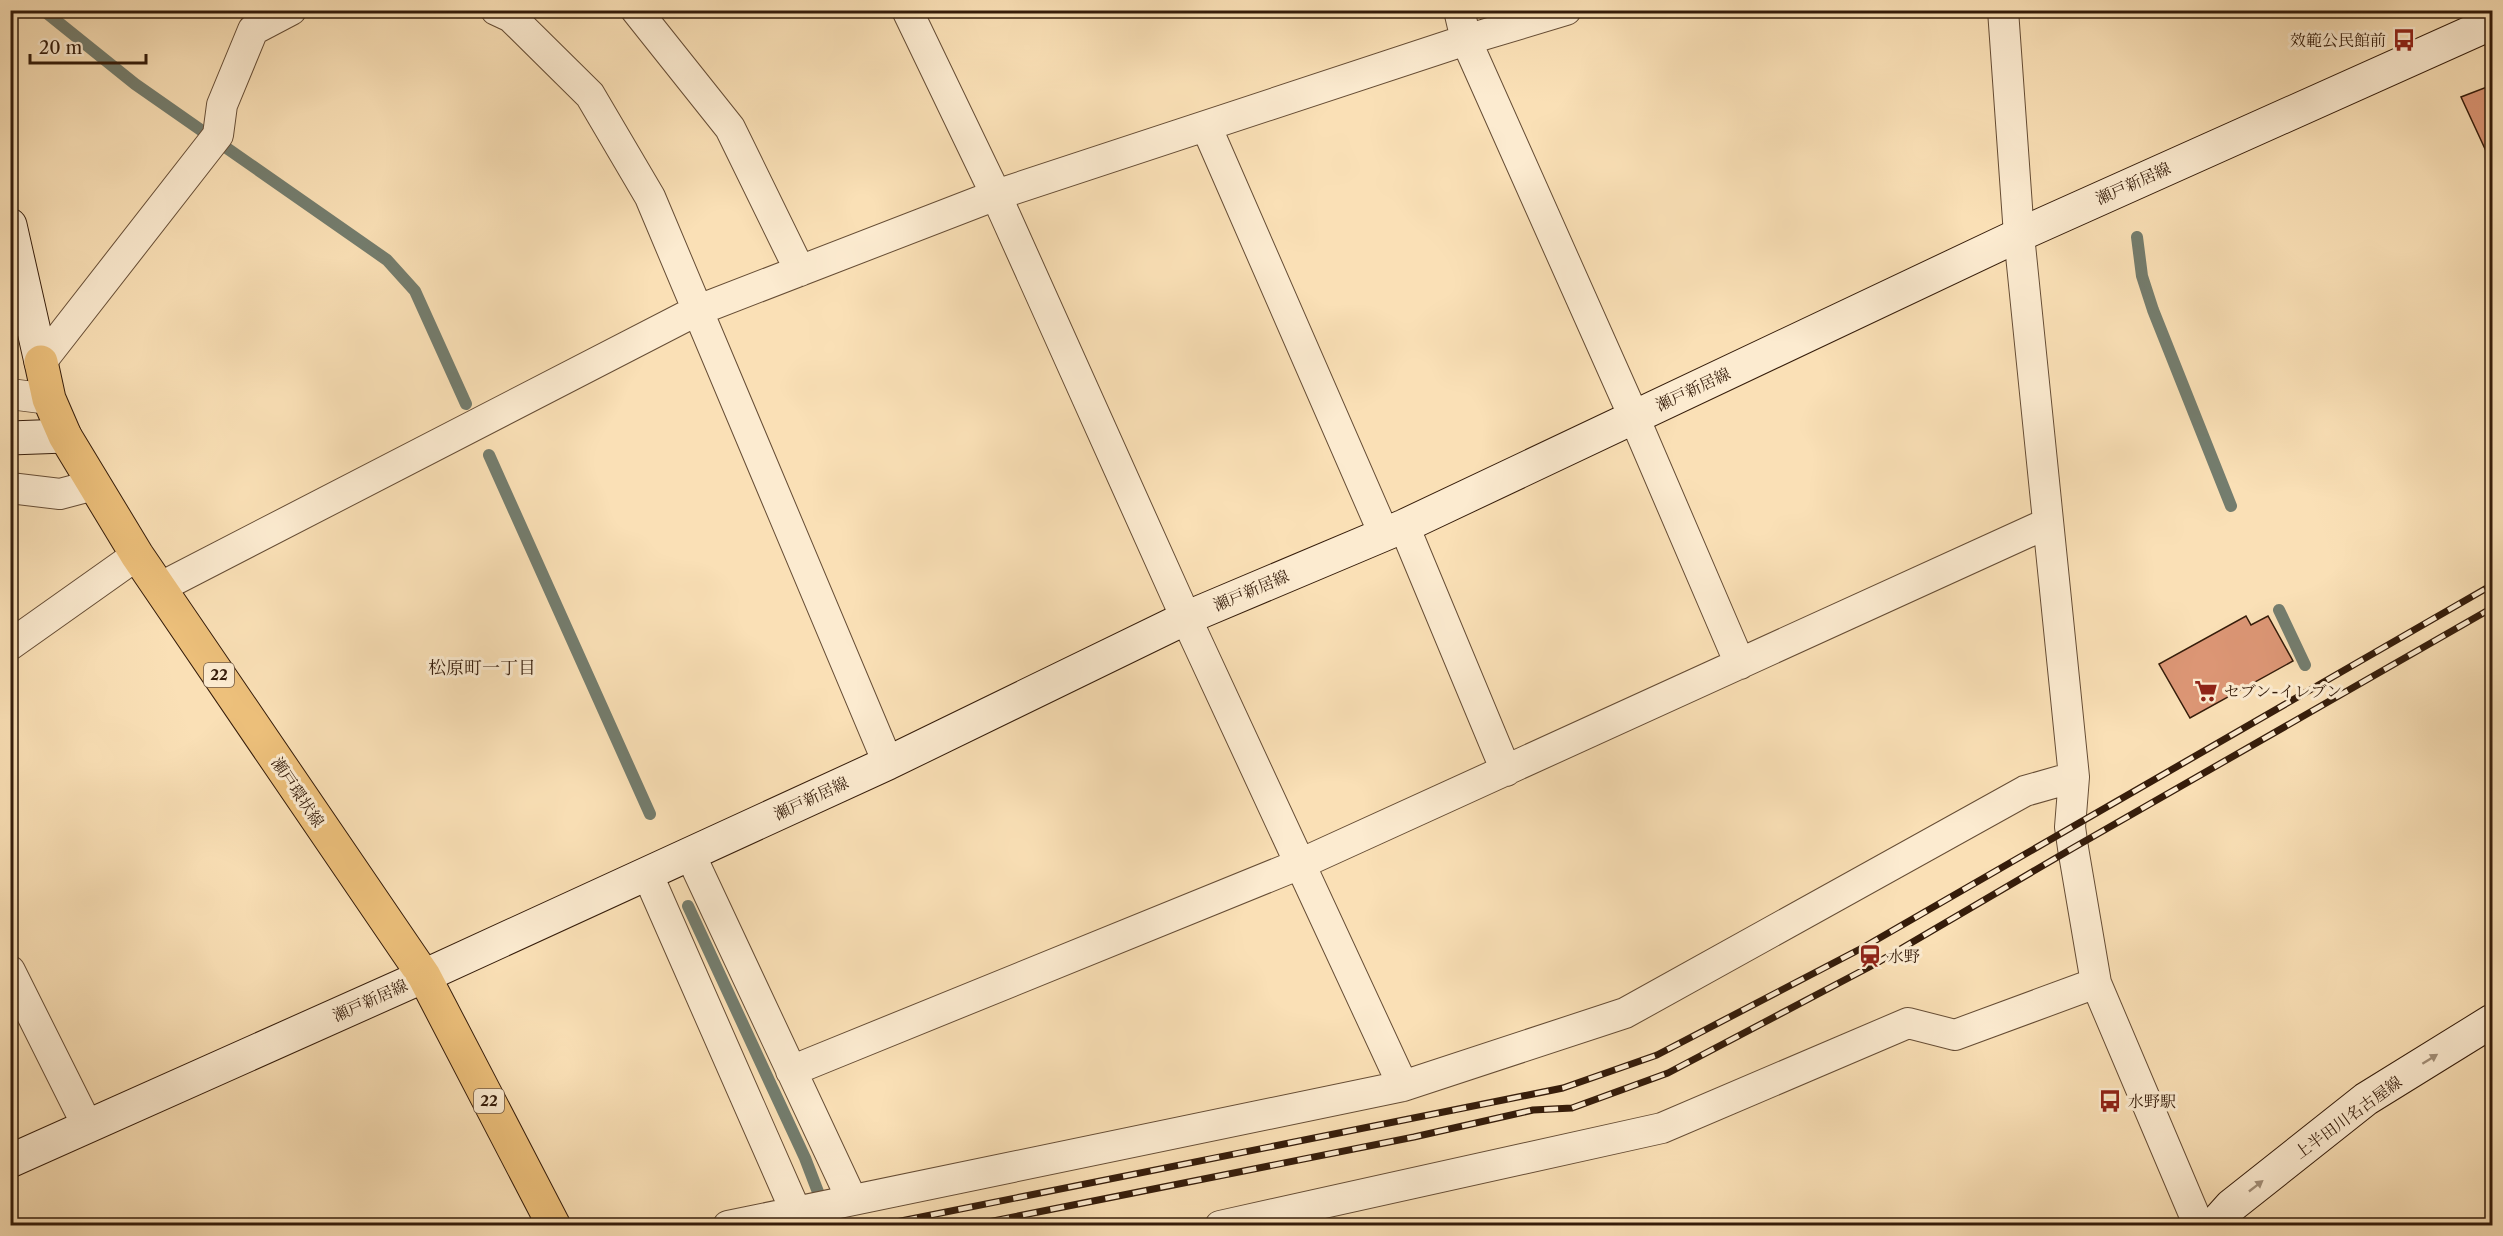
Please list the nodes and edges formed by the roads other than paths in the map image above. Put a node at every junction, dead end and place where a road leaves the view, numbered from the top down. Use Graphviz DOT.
graph roads {
  1 [pos="291,10"];
  2 [pos="636,10"];
  3 [pos="907,10"];
  4 [pos="1459,10"];
  5 [pos="1566,10"];
  6 [pos="2003,10"];
  7 [pos="508,13"];
  8 [pos="2493,23"];
  9 [pos="1466,39"];
  10 [pos="1206,126"];
  11 [pos="996,195"];
  12 [pos="10,225"];
  13 [pos="2019,235"];
  14 [pos="800,272"];
  15 [pos="696,311"];
  16 [pos="41,362"];
  17 [pos="10,394"];
  18 [pos="49,399"];
  19 [pos="1634,417"];
  20 [pos="65,436"];
  21 [pos="10,438"];
  22 [pos="94,485"];
  23 [pos="10,488"];
  24 [pos="2048,523"];
  25 [pos="1394,530"];
  26 [pos="137,555"];
  27 [pos="159,588"];
  28 [pos="1186,618"];
  29 [pos="10,645"];
  30 [pos="1740,664"];
  31 [pos="888,763"];
  32 [pos="1506,771"];
  33 [pos="2074,777"];
  34 [pos="690,854"];
  35 [pos="1300,864"];
  36 [pos="647,873"];
  37 [pos="10,971"];
  38 [pos="424,976"];
  39 [pos="2096,982"];
  40 [pos="2493,1021"];
  41 [pos="791,1071"];
  42 [pos="1403,1086"];
  43 [pos="88,1126"];
  44 [pos="10,1161"];
  45 [pos="849,1201"];
  46 [pos="802,1210"];
  47 [pos="1309,1217"];
  48 [pos="554,1226"];
  49 [pos="728,1226"];
  50 [pos="1220,1226"];
  51 [pos="2199,1226"];
  52 [pos="2213,1226"];
  1 -- 16 [label="street"];
  2 -- 14 [label="street"];
  3 -- 11 [label="street"];
  4 -- 9 [label="street"];
  5 -- 9 [label="street"];
  6 -- 13 [label="street"];
  7 -- 15 [label="street"];
  8 -- 13 [label="street, 瀬戸新居線"];
  9 -- 10 [label="street"];
  9 -- 19 [label="street"];
  10 -- 11 [label="street"];
  10 -- 25 [label="street"];
  11 -- 14 [label="street"];
  11 -- 28 [label="street"];
  12 -- 16 [label="street"];
  13 -- 19 [label="street, 瀬戸新居線"];
  13 -- 24 [label="street"];
  14 -- 15 [label="street"];
  15 -- 27 [label="street"];
  15 -- 31 [label="street"];
  16 -- 18 [label="main road, 瀬戸環状線 / 22"];
  17 -- 18 [label="street"];
  18 -- 20 [label="main road, 瀬戸環状線 / 22"];
  19 -- 25 [label="street, 瀬戸新居線"];
  19 -- 30 [label="street"];
  20 -- 21 [label="street"];
  20 -- 22 [label="main road, 瀬戸環状線 / 22"];
  22 -- 23 [label="street"];
  22 -- 26 [label="main road, 瀬戸環状線 / 22"];
  24 -- 30 [label="street"];
  24 -- 33 [label="street"];
  25 -- 28 [label="street, 瀬戸新居線"];
  25 -- 32 [label="street"];
  26 -- 27 [label="main road, 瀬戸環状線 / 22"];
  26 -- 29 [label="street"];
  27 -- 38 [label="main road, 瀬戸環状線 / 22"];
  28 -- 31 [label="street, 瀬戸新居線"];
  28 -- 35 [label="street"];
  30 -- 32 [label="street"];
  31 -- 34 [label="street, 瀬戸新居線"];
  32 -- 35 [label="street"];
  33 -- 39 [label="street"];
  33 -- 42 [label="street"];
  34 -- 36 [label="street, 瀬戸新居線"];
  34 -- 41 [label="street"];
  35 -- 41 [label="street"];
  35 -- 42 [label="street"];
  36 -- 38 [label="street, 瀬戸新居線"];
  36 -- 46 [label="street"];
  37 -- 43 [label="street"];
  38 -- 43 [label="street, 瀬戸新居線"];
  38 -- 48 [label="main road, 瀬戸環状線 / 22"];
  39 -- 47 [label="street"];
  39 -- 51 [label="street"];
  52 -- 40 [label="street, 上半田川名古屋線, one-way"];
  41 -- 45 [label="street"];
  42 -- 45 [label="street"];
  43 -- 44 [label="street, 瀬戸新居線"];
  45 -- 46 [label="street"];
  46 -- 49 [label="street"];
  47 -- 50 [label="street"];
}
